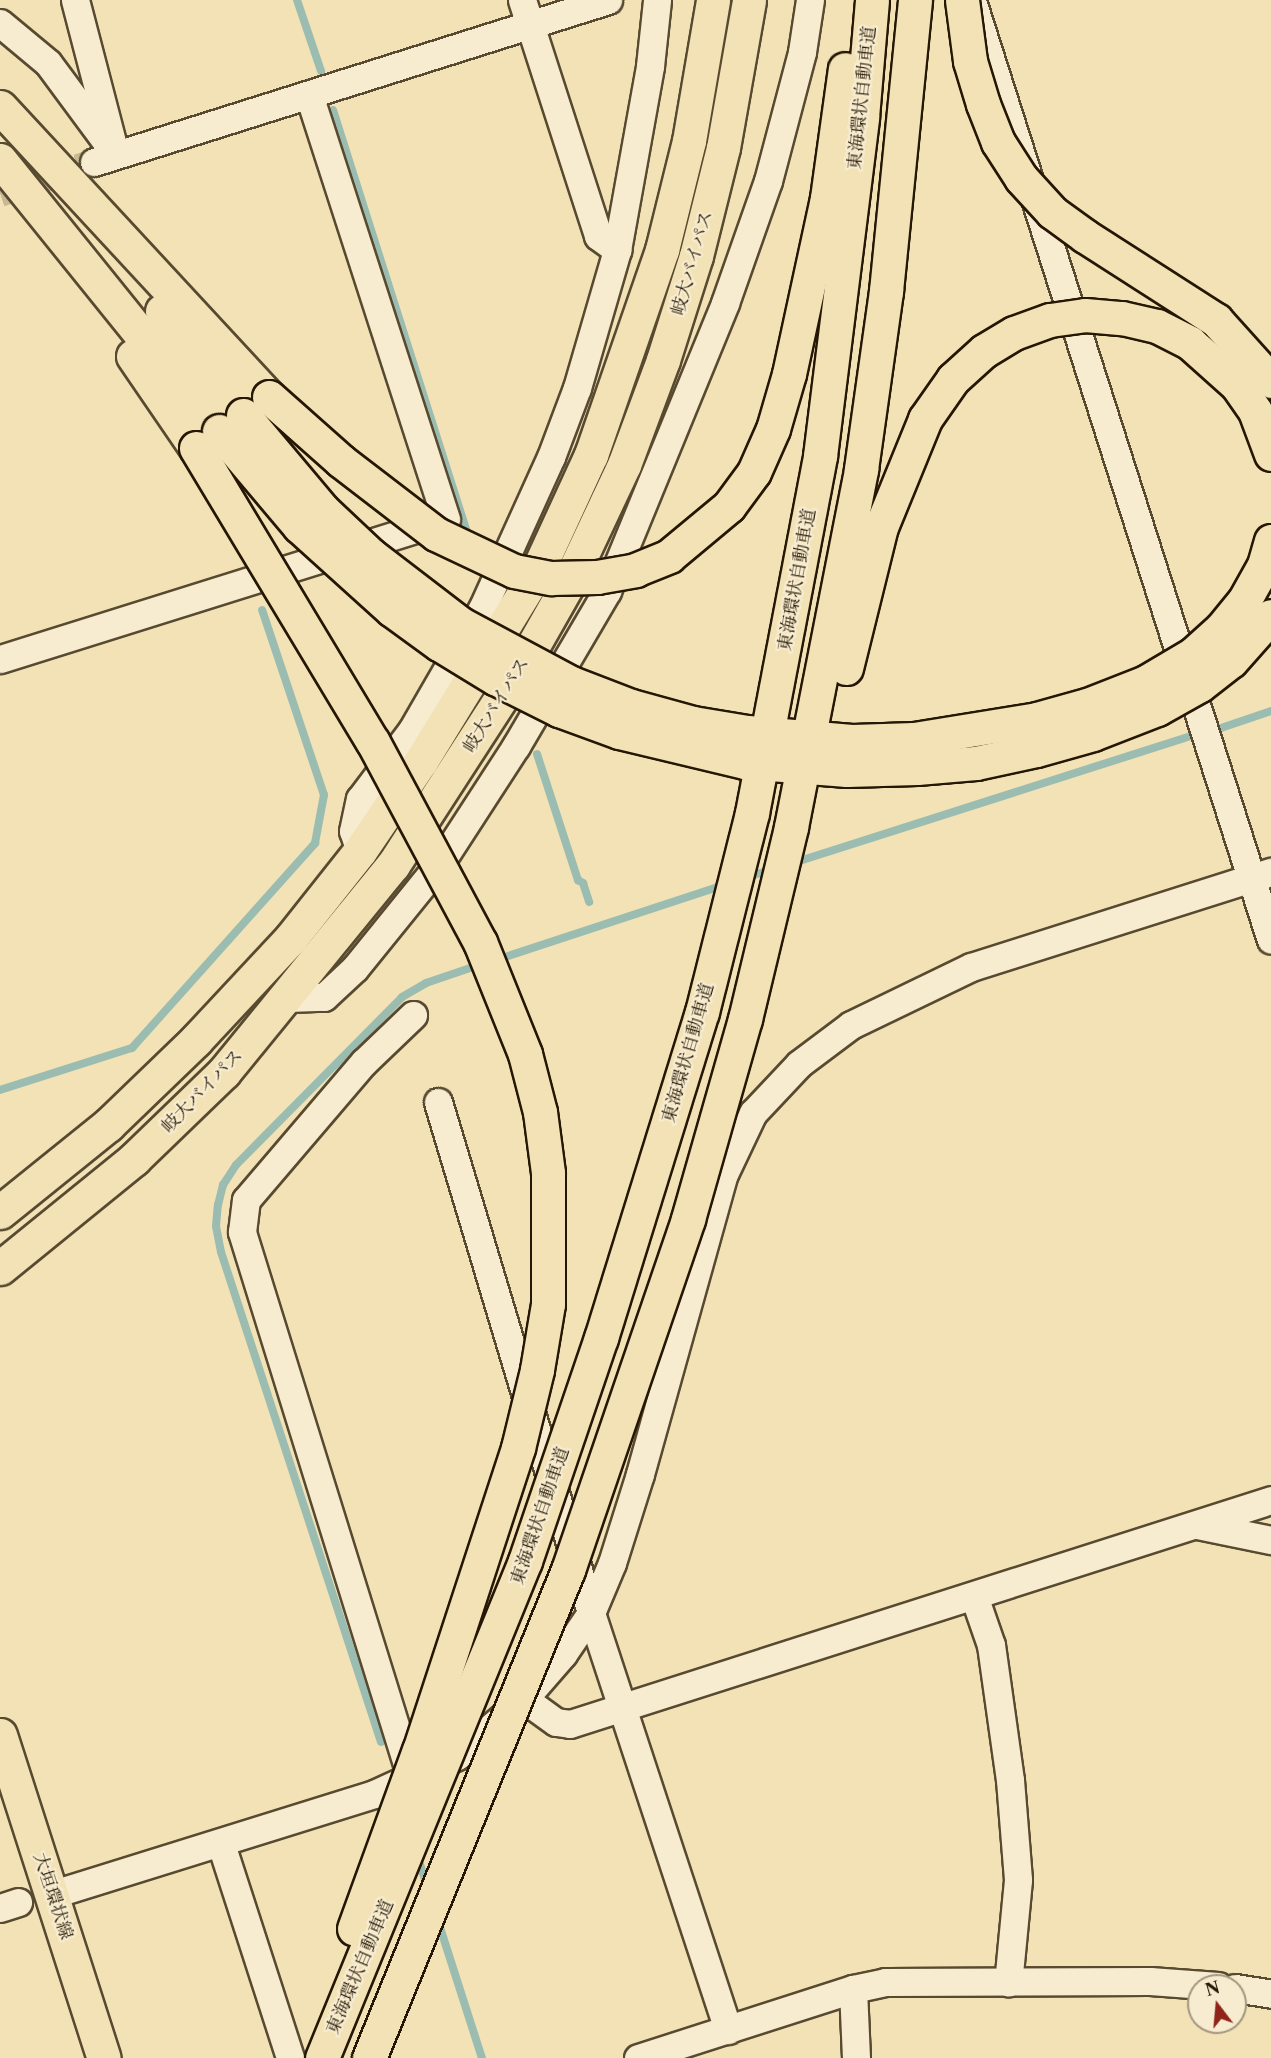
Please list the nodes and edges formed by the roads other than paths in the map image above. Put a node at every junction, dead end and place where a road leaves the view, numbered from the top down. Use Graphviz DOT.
graph roads {
  1 [pos="75,0"];
  2 [pos="522,0"];
  3 [pos="608,0"];
  4 [pos="657,0"];
  5 [pos="713,0"];
  6 [pos="749,0"];
  7 [pos="810,0"];
  8 [pos="851,0"];
  9 [pos="872,0"];
  10 [pos="915,0"];
  11 [pos="962,0"];
  12 [pos="972,0"];
  13 [pos="0,23"];
  14 [pos="530,26"];
  15 [pos="309,95"];
  16 [pos="0,107"];
  17 [pos="105,159"];
  18 [pos="0,160"];
  19 [pos="617,249"];
  20 [pos="1271,381"];
  21 [pos="232,423"];
  22 [pos="1271,454"];
  23 [pos="1271,541"];
  24 [pos="1271,616"];
  25 [pos="0,659"];
  26 [pos="360,851"];
  27 [pos="1261,875"];
  28 [pos="1271,940"];
  29 [pos="287,998"];
  30 [pos="413,1015"];
  31 [pos="438,1102"];
  32 [pos="0,1212"];
  33 [pos="688,1220"];
  34 [pos="0,1268"];
  35 [pos="1271,1500"];
  36 [pos="1193,1525"];
  37 [pos="1271,1540"];
  38 [pos="974,1596"];
  39 [pos="591,1613"];
  40 [pos="524,1699"];
  41 [pos="622,1710"];
  42 [pos="0,1735"];
  43 [pos="411,1777"];
  44 [pos="221,1844"];
  45 [pos="53,1894"];
  46 [pos="1008,1983"];
  47 [pos="1187,1984"];
  48 [pos="854,1989"];
  49 [pos="1247,1990"];
  50 [pos="1271,1994"];
  51 [pos="728,2030"];
  52 [pos="104,2058"];
  53 [pos="290,2058"];
  54 [pos="307,2058"];
  55 [pos="322,2058"];
  56 [pos="369,2058"];
  57 [pos="638,2058"];
  58 [pos="856,2058"];
  1 -- 17 [label="street"];
  2 -- 14 [label="street"];
  3 -- 14 [label="street"];
  4 -- 19 [label="street"];
  5 -- 26 [label="main road, 岐大バイパス"];
  6 -- 29 [label="main road, 岐大バイパス"];
  7 -- 29 [label="street"];
  8 -- 21 [label="main road, bridge"];
  9 -- 55 [label="main road, 東海環状自動車道, bridge"];
  10 -- 33 [label="main road, bridge"];
  11 -- 20 [label="main road, bridge"];
  12 -- 27 [label="street"];
  13 -- 17 [label="street"];
  14 -- 15 [label="street"];
  14 -- 19 [label="street"];
  15 -- 17 [label="street"];
  15 -- 25 [label="street"];
  16 -- 21 [label="main road"];
  18 -- 21 [label="main road"];
  19 -- 26 [label="street"];
  21 -- 23 [label="main road, bridge"];
  21 -- 24 [label="main road, bridge"];
  21 -- 54 [label="main road, bridge"];
  22 -- 33 [label="main road, bridge"];
  26 -- 32 [label="main road, 岐大バイパス"];
  27 -- 28 [label="street"];
  27 -- 39 [label="street"];
  29 -- 34 [label="main road, 岐大バイパス"];
  30 -- 43 [label="street"];
  31 -- 39 [label="street"];
  33 -- 56 [label="main road, bridge"];
  35 -- 36 [label="street"];
  36 -- 37 [label="street"];
  36 -- 38 [label="street"];
  38 -- 41 [label="street"];
  38 -- 46 [label="street"];
  39 -- 40 [label="street"];
  39 -- 41 [label="street"];
  40 -- 41 [label="street"];
  40 -- 43 [label="street"];
  41 -- 51 [label="street"];
  42 -- 45 [label="main road, 大垣環状線"];
  43 -- 44 [label="street"];
  44 -- 45 [label="street"];
  44 -- 53 [label="street"];
  45 -- 52 [label="main road, 大垣環状線"];
  46 -- 47 [label="street"];
  46 -- 48 [label="street"];
  48 -- 51 [label="street"];
  48 -- 58 [label="street"];
  49 -- 50 [label="street"];
  51 -- 57 [label="street"];
}
